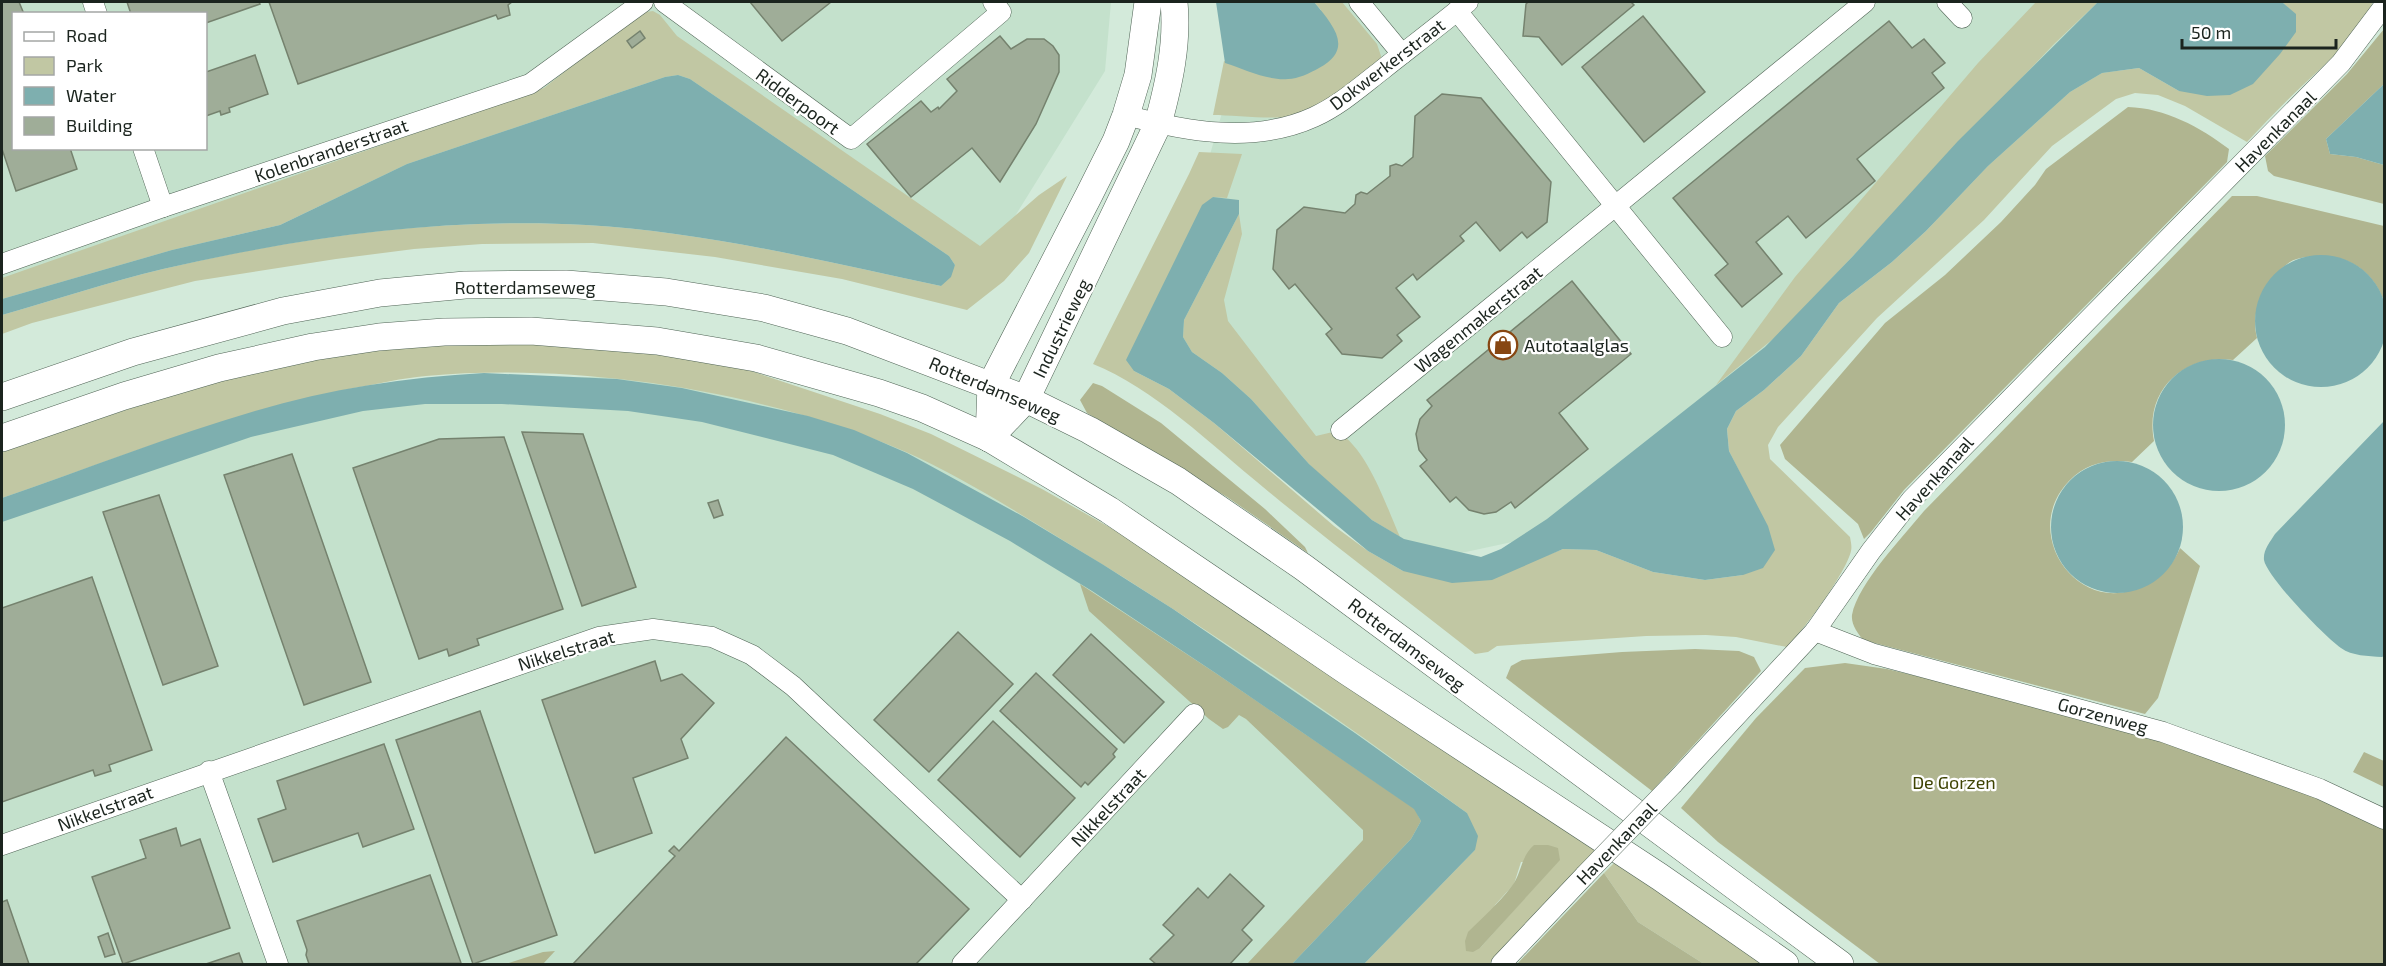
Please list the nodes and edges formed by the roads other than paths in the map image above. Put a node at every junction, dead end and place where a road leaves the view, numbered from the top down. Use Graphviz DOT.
graph roads {
  1 [pos="642,2"];
  2 [pos="664,2"];
  3 [pos="993,2"];
  4 [pos="1148,2"];
  5 [pos="1174,2"];
  6 [pos="1359,2"];
  7 [pos="1865,2"];
  8 [pos="1947,2"];
  9 [pos="1463,6"];
  10 [pos="2385,6"];
  11 [pos="1962,18"];
  12 [pos="1402,54"];
  13 [pos="1126,115"];
  14 [pos="1158,124"];
  15 [pos="144,150"];
  16 [pos="1615,206"];
  17 [pos="163,207"];
  18 [pos="2,264"];
  19 [pos="1722,337"];
  20 [pos="991,385"];
  21 [pos="2,397"];
  22 [pos="1026,399"];
  23 [pos="1341,430"];
  24 [pos="2,438"];
  25 [pos="989,438"];
  26 [pos="1815,631"];
  27 [pos="1194,714"];
  28 [pos="209,771"];
  29 [pos="2385,819"];
  30 [pos="2,845"];
  31 [pos="1022,900"];
  32 [pos="278,964"];
  33 [pos="962,964"];
  34 [pos="1500,964"];
  35 [pos="1785,964"];
  36 [pos="1840,964"];
  1 -- 17 [label="street, Kolenbranderstraat"];
  2 -- 3 [label="street, Ridderpoort"];
  4 -- 13 [label="main road, Industrieweg"];
  5 -- 14 [label="main road, Industrieweg"];
  6 -- 12 [label="street"];
  7 -- 16 [label="street, Wagenmakerstraat"];
  8 -- 11 [label="street"];
  9 -- 12 [label="street, Dokwerkerstraat"];
  9 -- 16 [label="street"];
  10 -- 26 [label="street, Havenkanaal"];
  12 -- 14 [label="street, Dokwerkerstraat"];
  13 -- 14 [label="street, Dokwerkerstraat"];
  13 -- 20 [label="main road, Industrieweg"];
  14 -- 22 [label="main road, Industrieweg"];
  15 -- 17 [label="street"];
  16 -- 19 [label="street"];
  16 -- 23 [label="street, Wagenmakerstraat"];
  17 -- 18 [label="street, Kolenbranderstraat"];
  20 -- 21 [label="main road, Rotterdamseweg"];
  20 -- 22 [label="main road, Rotterdamseweg"];
  20 -- 25 [label="main road, Industrieweg"];
  22 -- 25 [label="main road, Industrieweg"];
  22 -- 36 [label="main road, Rotterdamseweg"];
  24 -- 25 [label="main road"];
  25 -- 35 [label="main road"];
  26 -- 29 [label="street, Gorzenweg"];
  26 -- 34 [label="street, Havenkanaal, bridge"];
  27 -- 31 [label="street, Nikkelstraat"];
  28 -- 30 [label="street, Nikkelstraat"];
  28 -- 31 [label="street, Nikkelstraat"];
  28 -- 32 [label="street"];
  31 -- 33 [label="street, Nikkelstraat"];
}
